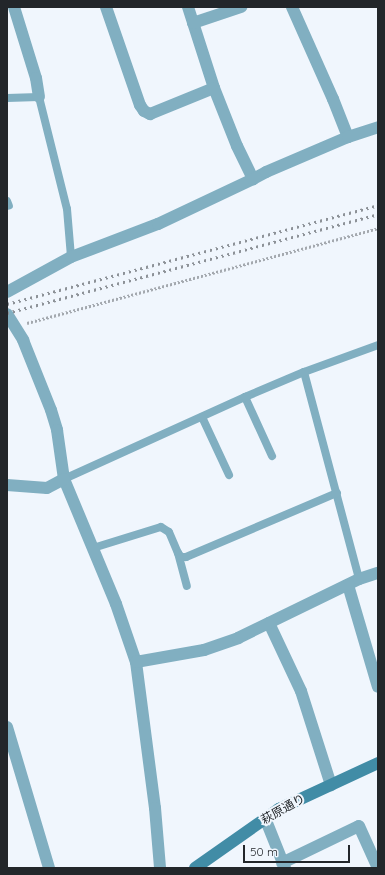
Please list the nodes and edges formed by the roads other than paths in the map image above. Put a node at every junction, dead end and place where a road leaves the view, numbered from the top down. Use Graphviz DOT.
graph roads {
  1 [pos="106,7"];
  2 [pos="188,7"];
  3 [pos="241,7"];
  4 [pos="292,7"];
  5 [pos="12,12"];
  6 [pos="193,23"];
  7 [pos="214,88"];
  8 [pos="39,97"];
  9 [pos="7,98"];
  10 [pos="378,127"];
  11 [pos="348,137"];
  12 [pos="253,179"];
  13 [pos="71,257"];
  14 [pos="7,292"];
  15 [pos="7,314"];
  16 [pos="378,345"];
  17 [pos="304,372"];
  18 [pos="245,397"];
  19 [pos="202,417"];
  20 [pos="272,456"];
  21 [pos="229,475"];
  22 [pos="64,479"];
  23 [pos="7,484"];
  24 [pos="336,493"];
  25 [pos="93,548"];
  26 [pos="178,553"];
  27 [pos="378,573"];
  28 [pos="359,580"];
  29 [pos="348,585"];
  30 [pos="187,586"];
  31 [pos="270,623"];
  32 [pos="136,662"];
  33 [pos="378,687"];
  34 [pos="7,727"];
  35 [pos="378,763"];
  36 [pos="331,785"];
  37 [pos="265,818"];
  38 [pos="284,865"];
  39 [pos="49,868"];
  40 [pos="160,868"];
  41 [pos="195,868"];
  42 [pos="378,868"];
  1 -- 7 [label="street"];
  2 -- 6 [label="street"];
  3 -- 6 [label="street"];
  4 -- 11 [label="street"];
  5 -- 8 [label="street"];
  6 -- 7 [label="street"];
  7 -- 12 [label="street"];
  8 -- 9 [label="lane"];
  8 -- 13 [label="lane"];
  10 -- 11 [label="street"];
  11 -- 12 [label="street"];
  12 -- 13 [label="street"];
  13 -- 14 [label="street"];
  15 -- 22 [label="street"];
  16 -- 17 [label="lane"];
  17 -- 18 [label="lane"];
  17 -- 24 [label="lane"];
  18 -- 19 [label="lane"];
  18 -- 20 [label="lane"];
  19 -- 21 [label="lane"];
  19 -- 22 [label="lane"];
  22 -- 23 [label="street"];
  22 -- 25 [label="street"];
  24 -- 26 [label="lane"];
  24 -- 28 [label="lane"];
  25 -- 26 [label="lane"];
  25 -- 32 [label="street"];
  26 -- 30 [label="lane"];
  27 -- 28 [label="street"];
  28 -- 29 [label="street"];
  29 -- 31 [label="street"];
  29 -- 33 [label="street"];
  31 -- 32 [label="street"];
  31 -- 36 [label="street"];
  32 -- 40 [label="street"];
  34 -- 39 [label="street"];
  35 -- 36 [label="street, 萩原通り"];
  36 -- 37 [label="street, 萩原通り"];
  37 -- 38 [label="street"];
  37 -- 41 [label="street, 萩原通り"];
  38 -- 42 [label="street"];
}
